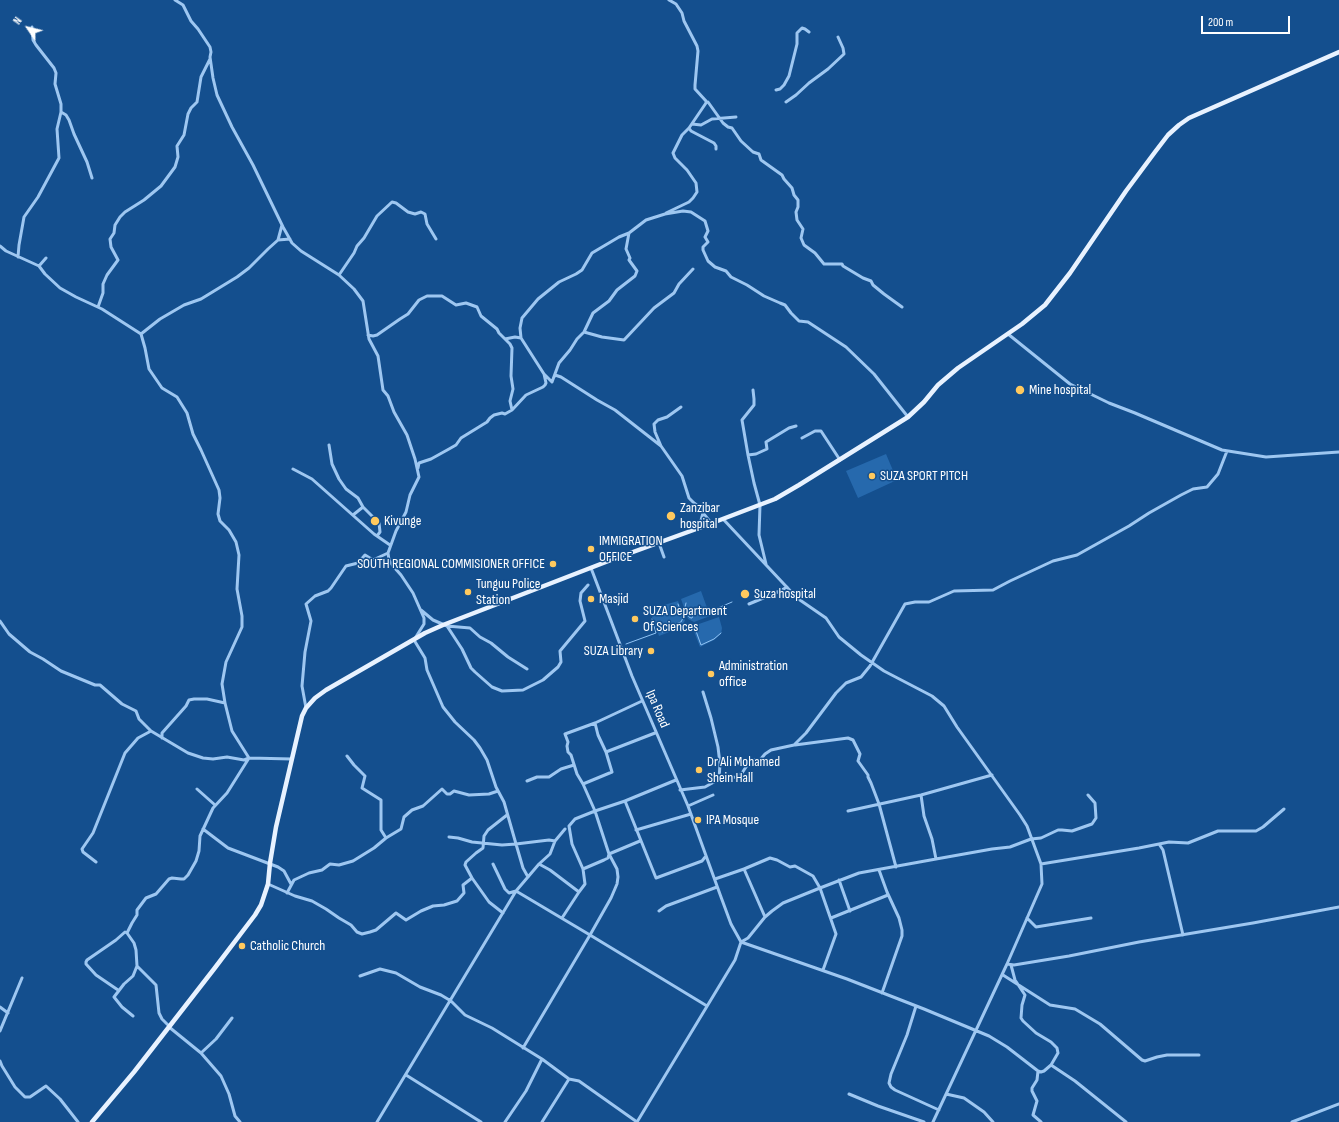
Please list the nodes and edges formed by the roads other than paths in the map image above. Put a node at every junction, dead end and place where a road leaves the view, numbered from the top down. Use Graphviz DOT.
graph roads {
  1 [pos="175,0"];
  2 [pos="669,0"];
  3 [pos="32,27"];
  4 [pos="809,32"];
  5 [pos="838,38"];
  6 [pos="1339,52"];
  7 [pos="210,57"];
  8 [pos="776,90"];
  9 [pos="708,102"];
  10 [pos="786,102"];
  11 [pos="61,112"];
  12 [pos="736,117"];
  13 [pos="720,118"];
  14 [pos="692,124"];
  15 [pos="688,128"];
  16 [pos="716,149"];
  17 [pos="92,178"];
  18 [pos="665,214"];
  19 [pos="282,225"];
  20 [pos="629,233"];
  21 [pos="290,239"];
  22 [pos="436,239"];
  23 [pos="278,240"];
  24 [pos="0,246"];
  25 [pos="18,257"];
  26 [pos="46,258"];
  27 [pos="39,266"];
  28 [pos="693,269"];
  29 [pos="339,275"];
  30 [pos="98,307"];
  31 [pos="902,307"];
  32 [pos="584,332"];
  33 [pos="141,334"];
  34 [pos="1008,334"];
  35 [pos="368,335"];
  36 [pos="520,338"];
  37 [pos="506,340"];
  38 [pos="544,374"];
  39 [pos="552,382"];
  40 [pos="753,390"];
  41 [pos="681,407"];
  42 [pos="512,410"];
  43 [pos="908,417"];
  44 [pos="796,426"];
  45 [pos="802,438"];
  46 [pos="329,446"];
  47 [pos="661,446"];
  48 [pos="1227,451"];
  49 [pos="1339,452"];
  50 [pos="748,455"];
  51 [pos="840,460"];
  52 [pos="292,469"];
  53 [pos="417,472"];
  54 [pos="760,504"];
  55 [pos="364,507"];
  56 [pos="703,513"];
  57 [pos="353,515"];
  58 [pos="723,520"];
  59 [pos="712,524"];
  60 [pos="699,528"];
  61 [pos="377,536"];
  62 [pos="659,543"];
  63 [pos="390,545"];
  64 [pos="388,554"];
  65 [pos="664,557"];
  66 [pos="766,564"];
  67 [pos="592,568"];
  68 [pos="588,585"];
  69 [pos="787,587"];
  70 [pos="749,604"];
  71 [pos="418,606"];
  72 [pos="0,621"];
  73 [pos="445,626"];
  74 [pos="414,640"];
  75 [pos="872,663"];
  76 [pos="527,669"];
  77 [pos="703,692"];
  78 [pos="642,701"];
  79 [pos="225,703"];
  80 [pos="306,708"];
  81 [pos="595,723"];
  82 [pos="151,731"];
  83 [pos="655,733"];
  84 [pos="162,738"];
  85 [pos="794,745"];
  86 [pos="606,752"];
  87 [pos="347,756"];
  88 [pos="249,758"];
  89 [pos="292,759"];
  90 [pos="574,765"];
  91 [pos="992,776"];
  92 [pos="719,779"];
  93 [pos="676,780"];
  94 [pos="527,781"];
  95 [pos="583,784"];
  96 [pos="196,789"];
  97 [pos="680,790"];
  98 [pos="498,791"];
  99 [pos="713,795"];
  100 [pos="921,795"];
  101 [pos="1088,795"];
  102 [pos="625,801"];
  103 [pos="879,804"];
  104 [pos="215,805"];
  105 [pos="688,806"];
  106 [pos="1284,809"];
  107 [pos="595,811"];
  108 [pos="848,811"];
  109 [pos="691,814"];
  110 [pos="507,815"];
  111 [pos="203,829"];
  112 [pos="564,829"];
  113 [pos="636,830"];
  114 [pos="449,837"];
  115 [pos="386,838"];
  116 [pos="1031,839"];
  117 [pos="555,841"];
  118 [pos="640,841"];
  119 [pos="483,843"];
  120 [pos="516,844"];
  121 [pos="1159,844"];
  122 [pos="609,854"];
  123 [pos="706,856"];
  124 [pos="936,859"];
  125 [pos="96,862"];
  126 [pos="270,863"];
  127 [pos="493,864"];
  128 [pos="539,864"];
  129 [pos="1041,864"];
  130 [pos="896,867"];
  131 [pos="744,868"];
  132 [pos="583,869"];
  133 [pos="879,870"];
  134 [pos="528,877"];
  135 [pos="472,878"];
  136 [pos="715,879"];
  137 [pos="839,880"];
  138 [pos="268,884"];
  139 [pos="291,884"];
  140 [pos="717,887"];
  141 [pos="820,888"];
  142 [pos="516,891"];
  143 [pos="287,892"];
  144 [pos="579,892"];
  145 [pos="888,895"];
  146 [pos="1339,907"];
  147 [pos="659,911"];
  148 [pos="850,911"];
  149 [pos="504,913"];
  150 [pos="765,917"];
  151 [pos="562,918"];
  152 [pos="831,918"];
  153 [pos="1027,918"];
  154 [pos="1091,918"];
  155 [pos="127,933"];
  156 [pos="590,935"];
  157 [pos="1184,935"];
  158 [pos="741,942"];
  159 [pos="1009,965"];
  160 [pos="137,966"];
  161 [pos="823,970"];
  162 [pos="1003,975"];
  163 [pos="360,976"];
  164 [pos="22,978"];
  165 [pos="1019,985"];
  166 [pos="118,990"];
  167 [pos="882,993"];
  168 [pos="451,1001"];
  169 [pos="708,1006"];
  170 [pos="916,1006"];
  171 [pos="0,1007"];
  172 [pos="8,1013"];
  173 [pos="133,1016"];
  174 [pos="232,1018"];
  175 [pos="169,1027"];
  176 [pos="0,1031"];
  177 [pos="976,1031"];
  178 [pos="523,1048"];
  179 [pos="201,1053"];
  180 [pos="1199,1055"];
  181 [pos="542,1059"];
  182 [pos="0,1061"];
  183 [pos="1051,1065"];
  184 [pos="1038,1071"];
  185 [pos="406,1075"];
  186 [pos="569,1079"];
  187 [pos="849,1094"];
  188 [pos="946,1094"];
  189 [pos="1339,1104"];
  190 [pos="939,1110"];
  191 [pos="78,1122"];
  192 [pos="92,1122"];
  193 [pos="240,1122"];
  194 [pos="377,1122"];
  195 [pos="481,1122"];
  196 [pos="506,1122"];
  197 [pos="543,1122"];
  198 [pos="637,1122"];
  199 [pos="924,1122"];
  200 [pos="933,1122"];
  201 [pos="993,1122"];
  202 [pos="1041,1122"];
  203 [pos="1126,1122"];
  204 [pos="1292,1122"];
  1 -- 7 [label="street"];
  2 -- 14 [label="street"];
  3 -- 11 [label="street"];
  4 -- 8 [label="street"];
  5 -- 10 [label="street"];
  6 -- 34 [label="main road"];
  7 -- 19 [label="street"];
  7 -- 30 [label="street"];
  9 -- 13 [label="street"];
  11 -- 17 [label="street"];
  11 -- 25 [label="street"];
  12 -- 13 [label="street"];
  13 -- 14 [label="street"];
  13 -- 31 [label="street"];
  14 -- 15 [label="street"];
  15 -- 16 [label="street"];
  15 -- 18 [label="street"];
  18 -- 20 [label="street"];
  18 -- 43 [label="street"];
  19 -- 21 [label="street"];
  19 -- 23 [label="street"];
  20 -- 32 [label="street"];
  20 -- 36 [label="street"];
  21 -- 23 [label="street"];
  21 -- 29 [label="street"];
  22 -- 29 [label="street"];
  23 -- 33 [label="street"];
  24 -- 25 [label="street"];
  25 -- 27 [label="street"];
  26 -- 27 [label="street"];
  27 -- 30 [label="street"];
  28 -- 32 [label="street"];
  29 -- 35 [label="street"];
  30 -- 33 [label="street"];
  32 -- 39 [label="street"];
  33 -- 79 [label="street"];
  34 -- 43 [label="main road"];
  34 -- 48 [label="street"];
  35 -- 37 [label="street"];
  35 -- 53 [label="street"];
  36 -- 37 [label="street"];
  36 -- 38 [label="street"];
  37 -- 42 [label="street"];
  38 -- 39 [label="street"];
  38 -- 42 [label="street"];
  39 -- 47 [label="street"];
  40 -- 50 [label="street"];
  41 -- 47 [label="street"];
  42 -- 53 [label="street"];
  43 -- 51 [label="main road"];
  44 -- 50 [label="street"];
  45 -- 51 [label="street"];
  46 -- 55 [label="street"];
  47 -- 56 [label="street"];
  48 -- 49 [label="street"];
  48 -- 75 [label="street"];
  50 -- 54 [label="street"];
  51 -- 54 [label="main road"];
  52 -- 57 [label="street"];
  53 -- 63 [label="street"];
  54 -- 58 [label="main road"];
  54 -- 66 [label="street"];
  55 -- 57 [label="street"];
  55 -- 61 [label="street"];
  56 -- 59 [label="street"];
  56 -- 60 [label="street"];
  57 -- 61 [label="street"];
  58 -- 59 [label="main road"];
  58 -- 66 [label="street"];
  59 -- 60 [label="main road"];
  60 -- 62 [label="main road"];
  61 -- 63 [label="street"];
  62 -- 65 [label="street"];
  62 -- 67 [label="main road"];
  63 -- 64 [label="street"];
  64 -- 71 [label="street"];
  64 -- 80 [label="street"];
  66 -- 69 [label="street"];
  67 -- 73 [label="main road"];
  67 -- 78 [label="street, Ipa Road"];
  68 -- 73 [label="street"];
  69 -- 70 [label="street"];
  69 -- 75 [label="street"];
  71 -- 73 [label="street"];
  71 -- 74 [label="street"];
  72 -- 82 [label="street"];
  73 -- 74 [label="main road"];
  73 -- 76 [label="street"];
  74 -- 80 [label="main road"];
  74 -- 98 [label="street"];
  75 -- 85 [label="street"];
  75 -- 91 [label="street"];
  77 -- 92 [label="street"];
  78 -- 81 [label="street"];
  78 -- 83 [label="street, Ipa Road"];
  79 -- 84 [label="street"];
  79 -- 88 [label="street"];
  80 -- 89 [label="main road"];
  81 -- 86 [label="street"];
  81 -- 90 [label="street"];
  82 -- 84 [label="street"];
  82 -- 125 [label="street"];
  83 -- 86 [label="street"];
  83 -- 93 [label="street, Ipa Road"];
  84 -- 88 [label="street"];
  85 -- 92 [label="street"];
  85 -- 103 [label="street"];
  86 -- 95 [label="street"];
  87 -- 115 [label="street"];
  88 -- 89 [label="street"];
  88 -- 104 [label="street"];
  89 -- 126 [label="main road"];
  90 -- 94 [label="street"];
  90 -- 95 [label="street"];
  91 -- 100 [label="street"];
  91 -- 116 [label="street"];
  92 -- 97 [label="street"];
  93 -- 97 [label="street, Ipa Road"];
  93 -- 102 [label="street"];
  95 -- 107 [label="street"];
  96 -- 104 [label="street"];
  97 -- 105 [label="street, Ipa Road"];
  98 -- 110 [label="street"];
  98 -- 115 [label="street"];
  99 -- 105 [label="street"];
  100 -- 103 [label="street"];
  100 -- 124 [label="street"];
  101 -- 116 [label="street"];
  102 -- 107 [label="street"];
  102 -- 113 [label="street"];
  103 -- 108 [label="street"];
  103 -- 130 [label="street"];
  104 -- 111 [label="street"];
  105 -- 109 [label="street, Ipa Road"];
  106 -- 121 [label="street"];
  107 -- 122 [label="street"];
  107 -- 132 [label="street"];
  109 -- 113 [label="street"];
  109 -- 123 [label="street, Ipa Road"];
  110 -- 119 [label="street"];
  110 -- 120 [label="street"];
  111 -- 126 [label="street"];
  111 -- 155 [label="street"];
  112 -- 117 [label="street"];
  113 -- 118 [label="street"];
  114 -- 119 [label="street"];
  115 -- 139 [label="street"];
  116 -- 124 [label="street"];
  116 -- 129 [label="street"];
  117 -- 120 [label="street"];
  117 -- 128 [label="street"];
  118 -- 122 [label="street"];
  118 -- 123 [label="street"];
  119 -- 120 [label="street"];
  119 -- 135 [label="street"];
  120 -- 134 [label="street"];
  121 -- 129 [label="street"];
  121 -- 157 [label="street"];
  122 -- 132 [label="street"];
  122 -- 156 [label="street"];
  123 -- 136 [label="street, Ipa Road"];
  124 -- 130 [label="street"];
  126 -- 138 [label="main road"];
  126 -- 139 [label="street"];
  127 -- 142 [label="street"];
  128 -- 134 [label="street"];
  128 -- 144 [label="street"];
  129 -- 153 [label="street"];
  130 -- 133 [label="street"];
  131 -- 136 [label="street"];
  131 -- 141 [label="street"];
  131 -- 150 [label="street"];
  132 -- 144 [label="street"];
  133 -- 137 [label="street"];
  133 -- 145 [label="street"];
  134 -- 142 [label="street"];
  135 -- 143 [label="street"];
  135 -- 149 [label="street"];
  136 -- 140 [label="street, Ipa Road"];
  137 -- 141 [label="street"];
  137 -- 148 [label="street"];
  138 -- 143 [label="street"];
  138 -- 175 [label="main road"];
  139 -- 143 [label="street"];
  140 -- 147 [label="street"];
  140 -- 158 [label="street, Ipa Road"];
  141 -- 150 [label="street"];
  141 -- 152 [label="street"];
  142 -- 149 [label="street"];
  142 -- 151 [label="street"];
  144 -- 151 [label="street"];
  145 -- 148 [label="street"];
  145 -- 167 [label="street"];
  146 -- 157 [label="street"];
  148 -- 152 [label="street"];
  149 -- 168 [label="street"];
  150 -- 158 [label="street"];
  151 -- 156 [label="street"];
  152 -- 161 [label="street"];
  153 -- 154 [label="street"];
  153 -- 159 [label="street"];
  155 -- 160 [label="street"];
  155 -- 166 [label="street"];
  156 -- 169 [label="street"];
  156 -- 178 [label="street"];
  157 -- 159 [label="street"];
  158 -- 161 [label="street"];
  158 -- 169 [label="street"];
  159 -- 162 [label="street"];
  159 -- 165 [label="street"];
  160 -- 166 [label="street"];
  160 -- 175 [label="street"];
  161 -- 167 [label="street"];
  162 -- 165 [label="street"];
  162 -- 177 [label="street"];
  163 -- 168 [label="street"];
  164 -- 172 [label="street"];
  165 -- 180 [label="street"];
  165 -- 183 [label="street"];
  166 -- 173 [label="street"];
  167 -- 170 [label="street"];
  168 -- 178 [label="street"];
  168 -- 185 [label="street"];
  169 -- 198 [label="street"];
  170 -- 177 [label="street"];
  170 -- 190 [label="street"];
  171 -- 172 [label="street"];
  172 -- 176 [label="street"];
  174 -- 179 [label="street"];
  175 -- 179 [label="street"];
  175 -- 192 [label="main road"];
  177 -- 184 [label="street"];
  177 -- 188 [label="street"];
  178 -- 181 [label="street"];
  179 -- 193 [label="street"];
  181 -- 186 [label="street"];
  181 -- 196 [label="street"];
  182 -- 191 [label="street"];
  183 -- 184 [label="street"];
  183 -- 203 [label="street"];
  184 -- 202 [label="street"];
  185 -- 194 [label="street"];
  185 -- 195 [label="street"];
  186 -- 197 [label="street"];
  186 -- 198 [label="street"];
  187 -- 199 [label="street"];
  188 -- 190 [label="street"];
  188 -- 201 [label="street"];
  189 -- 204 [label="street"];
  190 -- 200 [label="street"];
}
